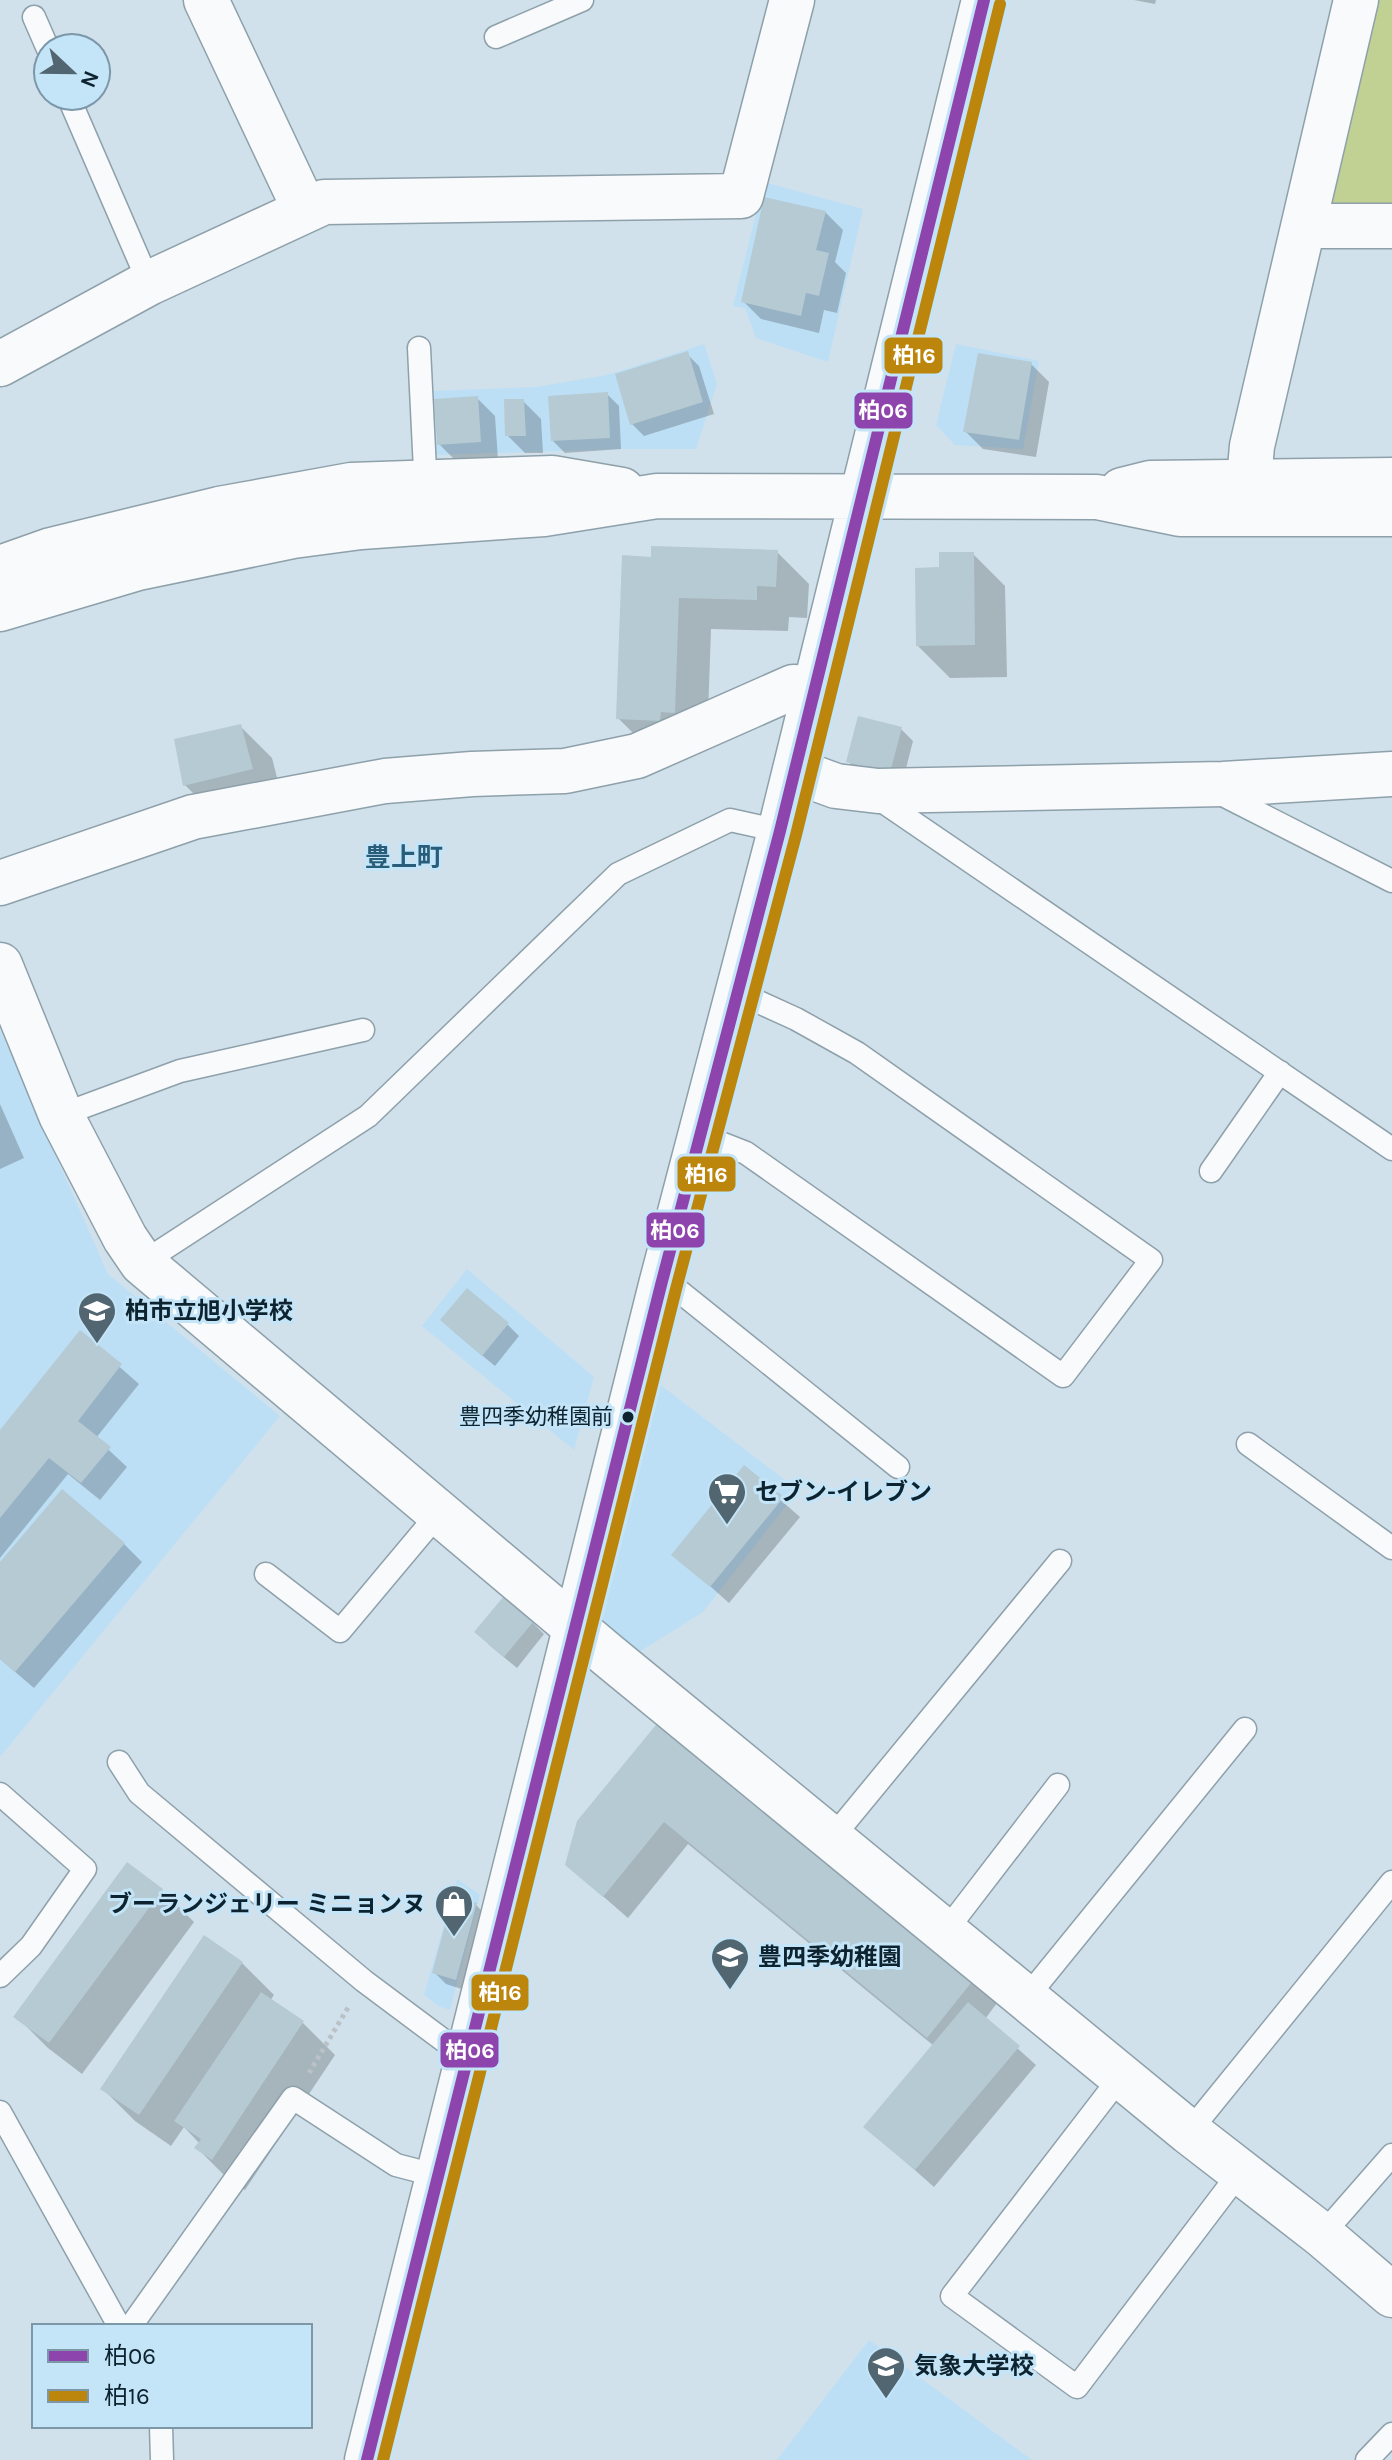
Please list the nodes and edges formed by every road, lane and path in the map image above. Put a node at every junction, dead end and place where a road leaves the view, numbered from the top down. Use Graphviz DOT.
graph roads {
  1 [pos="206,0"];
  2 [pos="582,0"];
  3 [pos="792,0"];
  4 [pos="983,0"];
  5 [pos="1356,0"];
  6 [pos="34,17"];
  7 [pos="41,32"];
  8 [pos="496,37"];
  9 [pos="75,112"];
  10 [pos="305,210"];
  11 [pos="1305,226"];
  12 [pos="1392,226"];
  13 [pos="149,283"];
  14 [pos="419,348"];
  15 [pos="2,358"];
  16 [pos="1392,480"];
  17 [pos="861,495"];
  18 [pos="1247,498"];
  19 [pos="427,501"];
  20 [pos="1392,514"];
  21 [pos="0,568"];
  22 [pos="0,609"];
  23 [pos="814,688"];
  24 [pos="795,771"];
  25 [pos="1392,774"];
  26 [pos="1223,784"];
  27 [pos="878,791"];
  28 [pos="780,831"];
  29 [pos="1392,881"];
  30 [pos="0,883"];
  31 [pos="0,965"];
  32 [pos="739,993"];
  33 [pos="363,1030"];
  34 [pos="1280,1072"];
  35 [pos="61,1115"];
  36 [pos="700,1135"];
  37 [pos="1392,1149"];
  38 [pos="1211,1171"];
  39 [pos="142,1263"];
  40 [pos="661,1285"];
  41 [pos="1248,1444"];
  42 [pos="898,1467"];
  43 [pos="438,1514"];
  44 [pos="1392,1548"];
  45 [pos="1060,1561"];
  46 [pos="266,1574"];
  47 [pos="577,1627"];
  48 [pos="1245,1729"];
  49 [pos="119,1762"];
  50 [pos="1058,1785"];
  51 [pos="0,1794"];
  52 [pos="832,1838"];
  53 [pos="1392,1882"];
  54 [pos="945,1932"];
  55 [pos="0,1976"];
  56 [pos="364,1981"];
  57 [pos="1027,1997"];
  58 [pos="470,2050"];
  59 [pos="1122,2075"];
  60 [pos="293,2098"];
  61 [pos="0,2112"];
  62 [pos="1189,2132"];
  63 [pos="1392,2155"];
  64 [pos="1240,2172"];
  65 [pos="438,2176"];
  66 [pos="1322,2235"];
  67 [pos="1392,2295"];
  68 [pos="118,2324"];
  69 [pos="132,2324"];
  70 [pos="161,2428"];
  71 [pos="1392,2434"];
  72 [pos="162,2460"];
  73 [pos="367,2460"];
  74 [pos="1367,2460"];
  1 -- 10 [label="street"];
  2 -- 8 [label="lane"];
  3 -- 10 [label="street"];
  4 -- 17 [label="street"];
  5 -- 11 [label="street"];
  6 -- 7 [label="lane"];
  9 -- 13 [label="lane"];
  10 -- 13 [label="street"];
  11 -- 12 [label="street"];
  11 -- 18 [label="street"];
  13 -- 15 [label="street"];
  14 -- 19 [label="lane"];
  16 -- 18 [label="street"];
  17 -- 18 [label="street"];
  17 -- 19 [label="street"];
  17 -- 23 [label="street"];
  18 -- 20 [label="street"];
  19 -- 21 [label="street"];
  19 -- 22 [label="street"];
  23 -- 24 [label="street"];
  23 -- 30 [label="street"];
  24 -- 27 [label="street"];
  24 -- 28 [label="street"];
  25 -- 26 [label="street"];
  26 -- 27 [label="street"];
  26 -- 29 [label="lane"];
  27 -- 34 [label="lane"];
  28 -- 32 [label="street"];
  28 -- 39 [label="lane"];
  31 -- 35 [label="street"];
  32 -- 36 [label="street"];
  32 -- 36 [label="lane"];
  33 -- 35 [label="lane"];
  34 -- 37 [label="lane"];
  34 -- 38 [label="lane"];
  35 -- 39 [label="street"];
  36 -- 40 [label="street"];
  39 -- 43 [label="street"];
  40 -- 42 [label="lane"];
  40 -- 47 [label="street"];
  41 -- 44 [label="lane"];
  43 -- 46 [label="lane"];
  43 -- 47 [label="street"];
  45 -- 52 [label="lane"];
  47 -- 52 [label="street"];
  47 -- 58 [label="street"];
  48 -- 57 [label="lane"];
  49 -- 56 [label="lane"];
  50 -- 54 [label="lane"];
  51 -- 55 [label="lane"];
  52 -- 54 [label="street"];
  53 -- 62 [label="lane"];
  54 -- 57 [label="street"];
  56 -- 58 [label="lane"];
  56 -- 60 [label="path"];
  57 -- 59 [label="street"];
  58 -- 65 [label="street"];
  59 -- 62 [label="street"];
  59 -- 64 [label="lane"];
  60 -- 65 [label="lane"];
  60 -- 69 [label="lane"];
  61 -- 68 [label="lane"];
  62 -- 64 [label="street"];
  63 -- 66 [label="lane"];
  64 -- 66 [label="street"];
  65 -- 73 [label="street"];
  66 -- 67 [label="street"];
  70 -- 72 [label="lane"];
  71 -- 74 [label="lane"];
}
